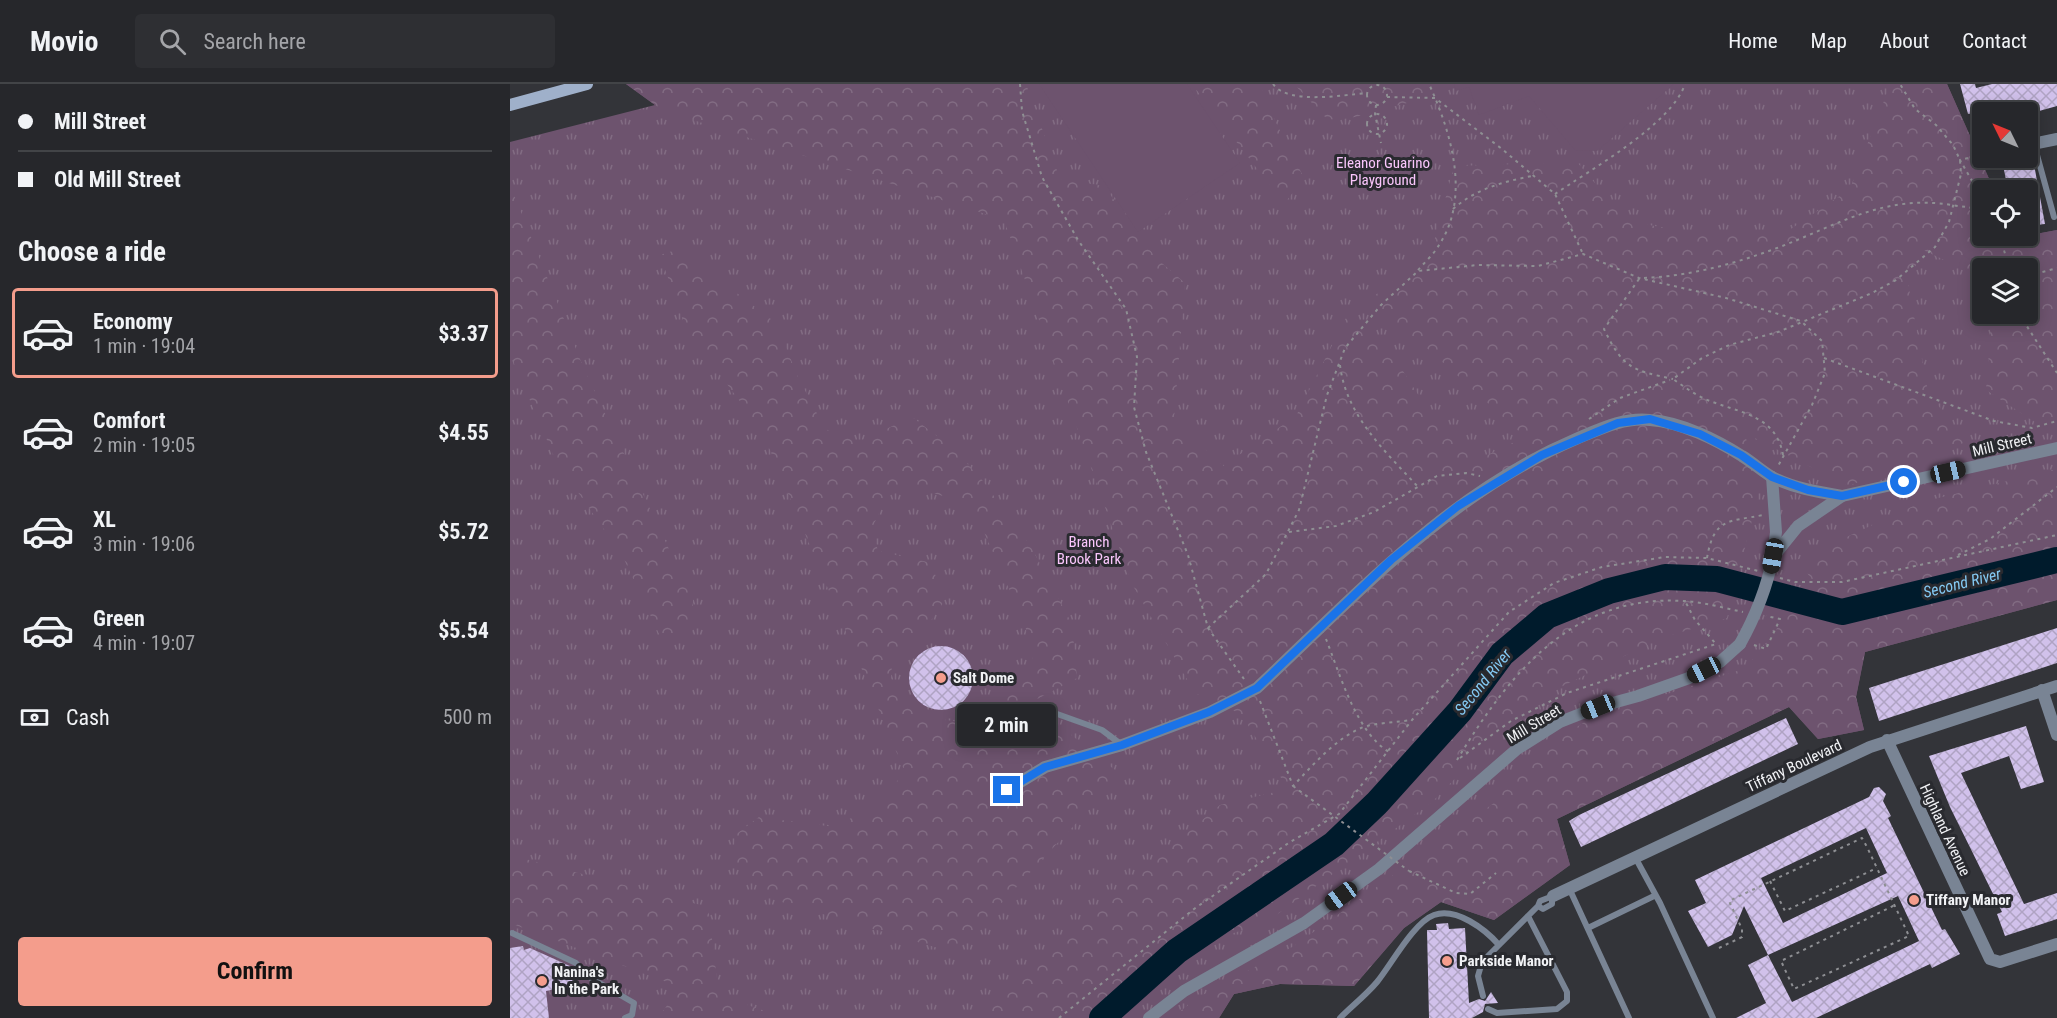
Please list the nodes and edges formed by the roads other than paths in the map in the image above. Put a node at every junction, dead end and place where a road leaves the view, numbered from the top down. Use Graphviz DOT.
graph roads {
  1 [pos="587,84"];
  2 [pos="510,105"];
  3 [pos="2057,139"];
  4 [pos="2038,143"];
  5 [pos="2038,167"];
  6 [pos="2054,217"];
  7 [pos="2057,448"];
  8 [pos="1772,477"];
  9 [pos="1842,496"];
  10 [pos="1773,556"];
  11 [pos="2057,686"];
  12 [pos="2042,690"];
  13 [pos="967,710"];
  14 [pos="2057,735"];
  15 [pos="1887,740"];
  16 [pos="1122,745"];
  17 [pos="1007,790"];
  18 [pos="1635,857"];
  19 [pos="1569,888"];
  20 [pos="1654,896"];
  21 [pos="1552,897"];
  22 [pos="1528,916"];
  23 [pos="1588,928"];
  24 [pos="512,933"];
  25 [pos="2057,944"];
  26 [pos="1498,945"];
  27 [pos="1482,996"];
  28 [pos="1488,1009"];
  29 [pos="625,1018"];
  30 [pos="1149,1018"];
  31 [pos="1340,1018"];
  32 [pos="1629,1018"];
  33 [pos="1713,1018"];
  1 -- 2 [label="main road"];
  3 -- 4 [label="street"];
  5 -- 6 [label="lane"];
  7 -- 9 [label="street, Mill Street"];
  8 -- 9 [label="street"];
  8 -- 10 [label="street"];
  8 -- 16 [label="street"];
  9 -- 10 [label="street, Mill Street"];
  10 -- 30 [label="street, Mill Street, bridge"];
  11 -- 12 [label="street, Tiffany Boulevard"];
  12 -- 14 [label="street"];
  12 -- 15 [label="street, Tiffany Boulevard"];
  13 -- 16 [label="lane"];
  15 -- 18 [label="street, Tiffany Boulevard"];
  15 -- 25 [label="street, Highland Avenue"];
  16 -- 17 [label="street"];
  18 -- 19 [label="street, Tiffany Boulevard"];
  18 -- 20 [label="lane"];
  19 -- 21 [label="street, Tiffany Boulevard"];
  19 -- 23 [label="lane"];
  20 -- 23 [label="lane"];
  20 -- 33 [label="lane"];
  21 -- 22 [label="lane"];
  22 -- 26 [label="lane"];
  22 -- 28 [label="lane"];
  23 -- 32 [label="lane"];
  24 -- 29 [label="lane"];
  26 -- 27 [label="lane"];
  26 -- 31 [label="lane"];
}
